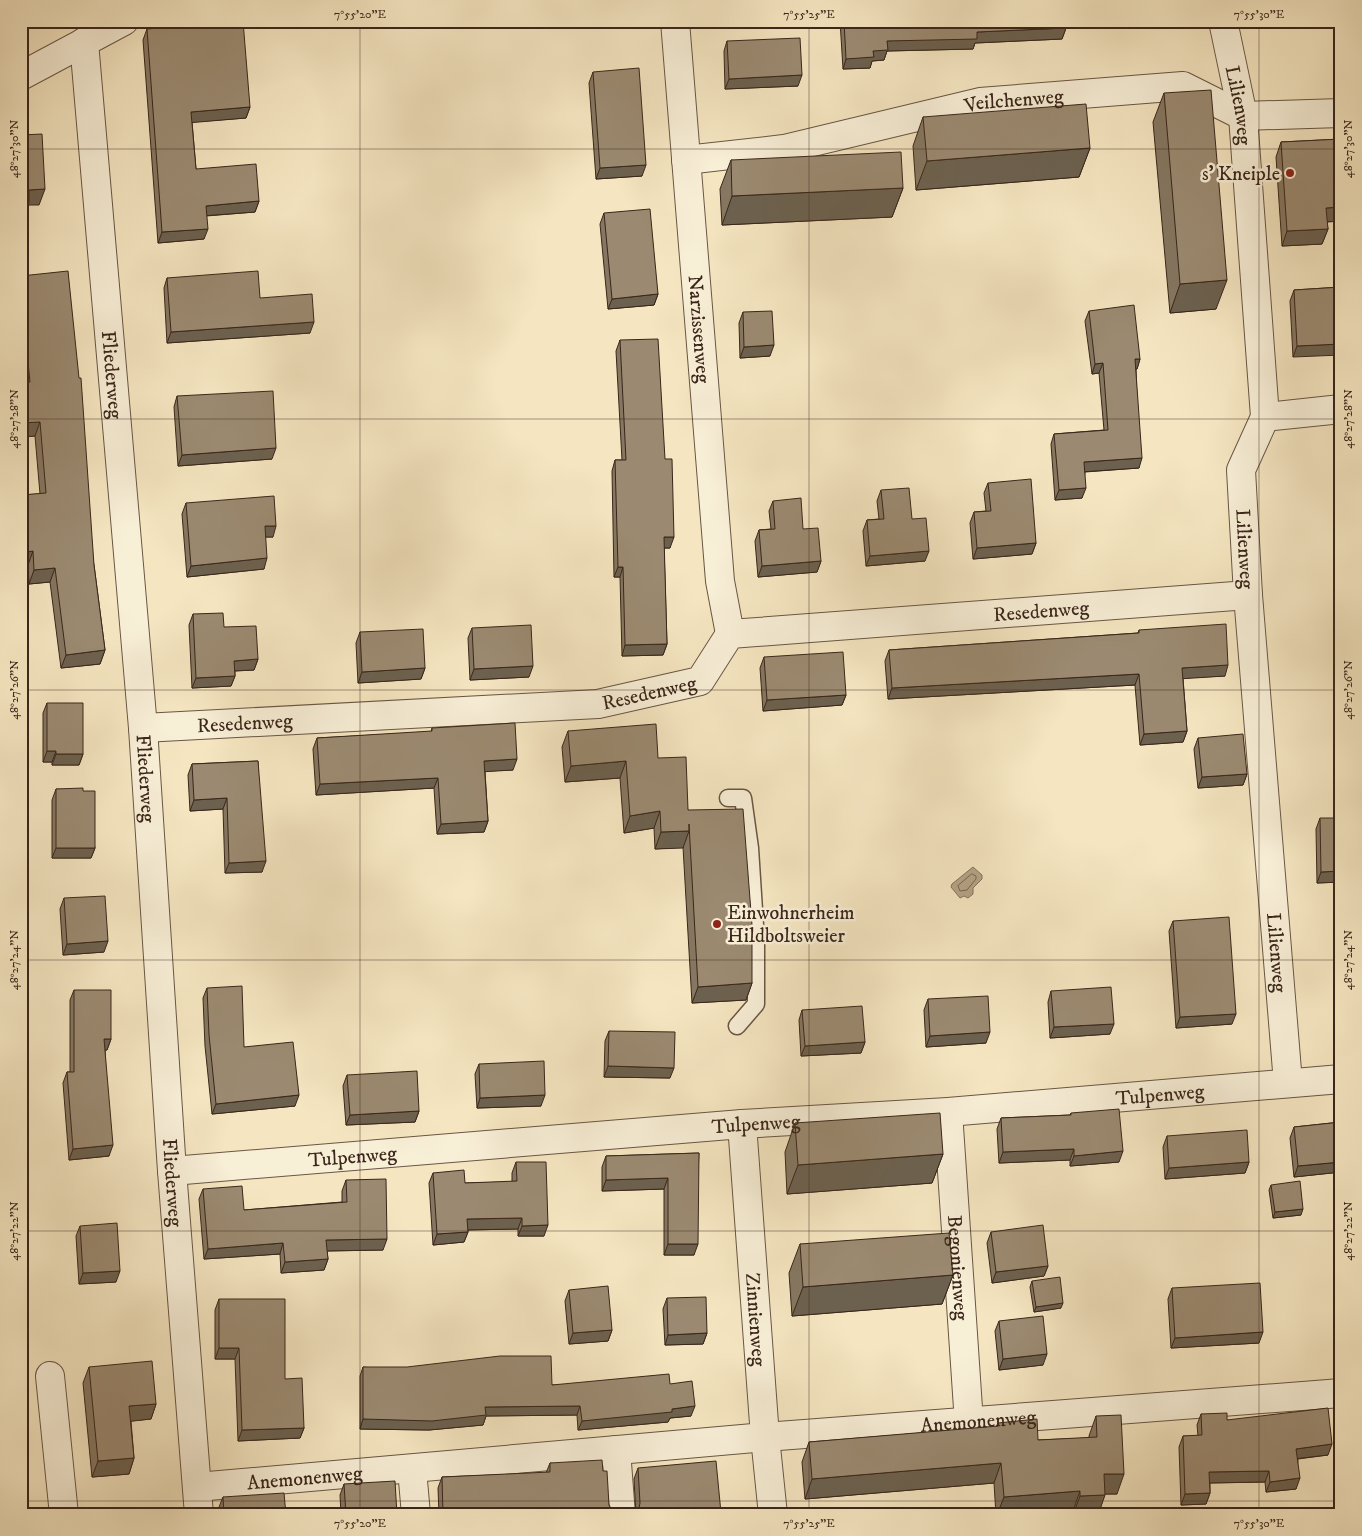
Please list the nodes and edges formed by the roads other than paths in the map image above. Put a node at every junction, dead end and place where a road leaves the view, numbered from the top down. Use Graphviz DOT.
graph roads {
  1 [pos="124,21"];
  2 [pos="675,21"];
  3 [pos="1223,21"];
  4 [pos="84,42"];
  5 [pos="21,76"];
  6 [pos="1341,113"];
  7 [pos="1243,116"];
  8 [pos="686,160"];
  9 [pos="1341,409"];
  10 [pos="1265,417"];
  11 [pos="1248,595"];
  12 [pos="730,634"];
  13 [pos="143,728"];
  14 [pos="728,798"];
  15 [pos="737,1026"];
  16 [pos="1341,1079"];
  17 [pos="1288,1083"];
  18 [pos="948,1112"];
  19 [pos="742,1124"];
  20 [pos="172,1171"];
  21 [pos="50,1376"];
  22 [pos="1341,1393"];
  23 [pos="969,1423"];
  24 [pos="765,1437"];
  25 [pos="616,1450"];
  26 [pos="412,1468"];
  27 [pos="196,1487"];
  28 [pos="64,1515"];
  29 [pos="199,1515"];
  30 [pos="416,1515"];
  31 [pos="621,1515"];
  32 [pos="773,1515"];
  1 -- 4 [label="street"];
  2 -- 8 [label="street, Narzissenweg"];
  3 -- 7 [label="street, Lilienweg"];
  4 -- 5 [label="street"];
  4 -- 13 [label="street, Fliederweg"];
  6 -- 7 [label="street, Veilchenweg"];
  7 -- 8 [label="street, Veilchenweg"];
  7 -- 10 [label="street, Lilienweg"];
  8 -- 12 [label="street, Narzissenweg"];
  9 -- 10 [label="street"];
  10 -- 11 [label="street, Lilienweg"];
  11 -- 12 [label="street, Resedenweg"];
  11 -- 17 [label="street, Lilienweg"];
  12 -- 13 [label="street, Resedenweg"];
  13 -- 20 [label="street, Fliederweg"];
  14 -- 15 [label="lane"];
  16 -- 17 [label="street, Tulpenweg"];
  17 -- 18 [label="street, Tulpenweg"];
  18 -- 19 [label="street, Tulpenweg"];
  18 -- 23 [label="street, Begonienweg"];
  19 -- 20 [label="street, Tulpenweg"];
  19 -- 24 [label="street, Zinnienweg"];
  20 -- 27 [label="street, Fliederweg"];
  21 -- 28 [label="street"];
  22 -- 23 [label="street, Anemonenweg"];
  23 -- 24 [label="street, Anemonenweg"];
  24 -- 25 [label="street, Anemonenweg"];
  24 -- 32 [label="street, Zinnienweg"];
  25 -- 26 [label="street, Anemonenweg"];
  25 -- 31 [label="street"];
  26 -- 27 [label="street, Anemonenweg"];
  26 -- 30 [label="street"];
  27 -- 29 [label="street, Fliederweg"];
}
